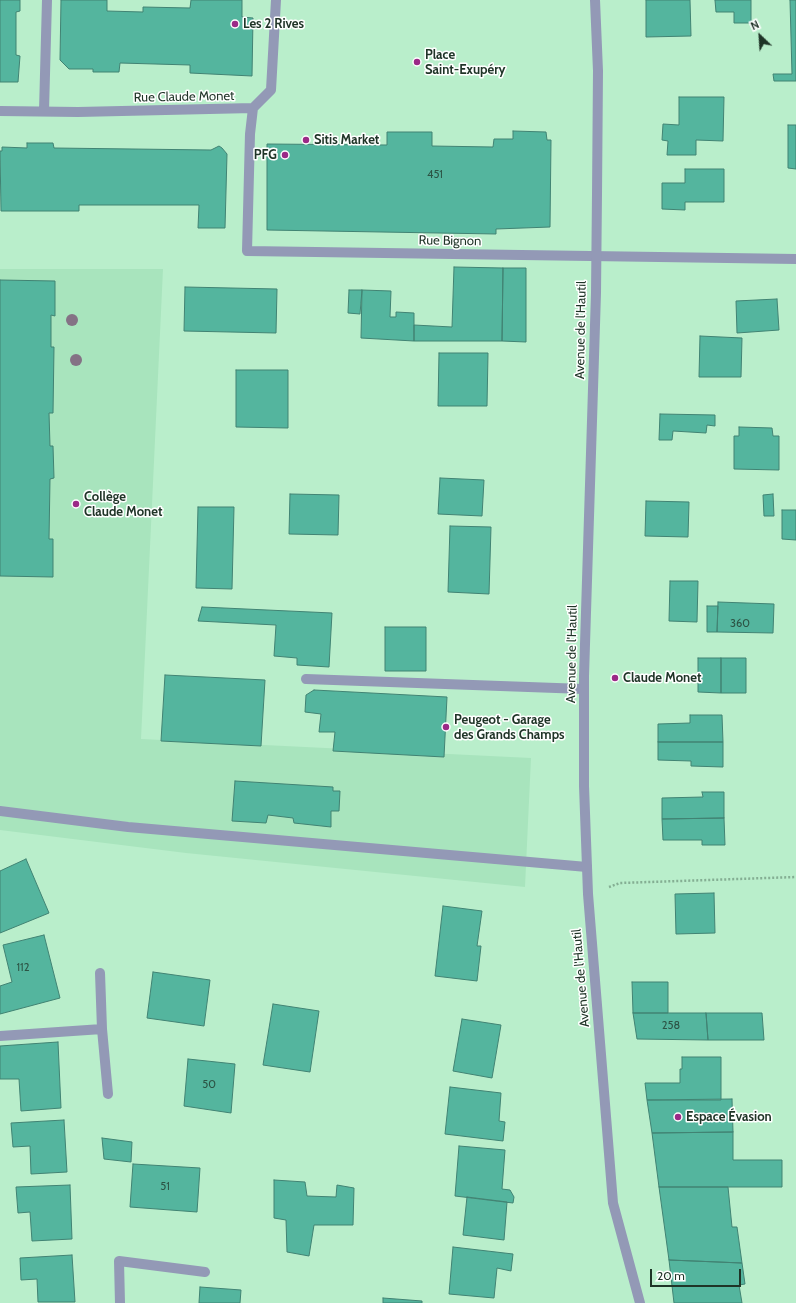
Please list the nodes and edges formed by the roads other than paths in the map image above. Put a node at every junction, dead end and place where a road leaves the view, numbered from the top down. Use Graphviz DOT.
graph roads {
  1 [pos="47,0"];
  2 [pos="276,0"];
  3 [pos="595,0"];
  4 [pos="253,108"];
  5 [pos="0,111"];
  6 [pos="44,111"];
  7 [pos="596,256"];
  8 [pos="796,259"];
  9 [pos="306,679"];
  10 [pos="584,690"];
  11 [pos="0,811"];
  12 [pos="587,867"];
  13 [pos="100,973"];
  14 [pos="102,1029"];
  15 [pos="0,1036"];
  16 [pos="108,1094"];
  17 [pos="205,1272"];
  18 [pos="120,1303"];
  19 [pos="640,1303"];
  1 -- 6 [label="street"];
  2 -- 4 [label="street, Rue Claude Monet"];
  3 -- 7 [label="street, Avenue de l'Hautil"];
  4 -- 6 [label="street, Rue Claude Monet"];
  4 -- 7 [label="street, Rue Bignon"];
  5 -- 6 [label="street, Rue Claude Monet"];
  7 -- 8 [label="street, Rue Bignon"];
  7 -- 10 [label="street, Avenue de l'Hautil"];
  9 -- 10 [label="street"];
  10 -- 12 [label="street, Avenue de l'Hautil"];
  11 -- 12 [label="street"];
  12 -- 19 [label="street, Avenue de l'Hautil"];
  13 -- 14 [label="street"];
  14 -- 15 [label="street"];
  14 -- 16 [label="street"];
  17 -- 18 [label="street"];
}
